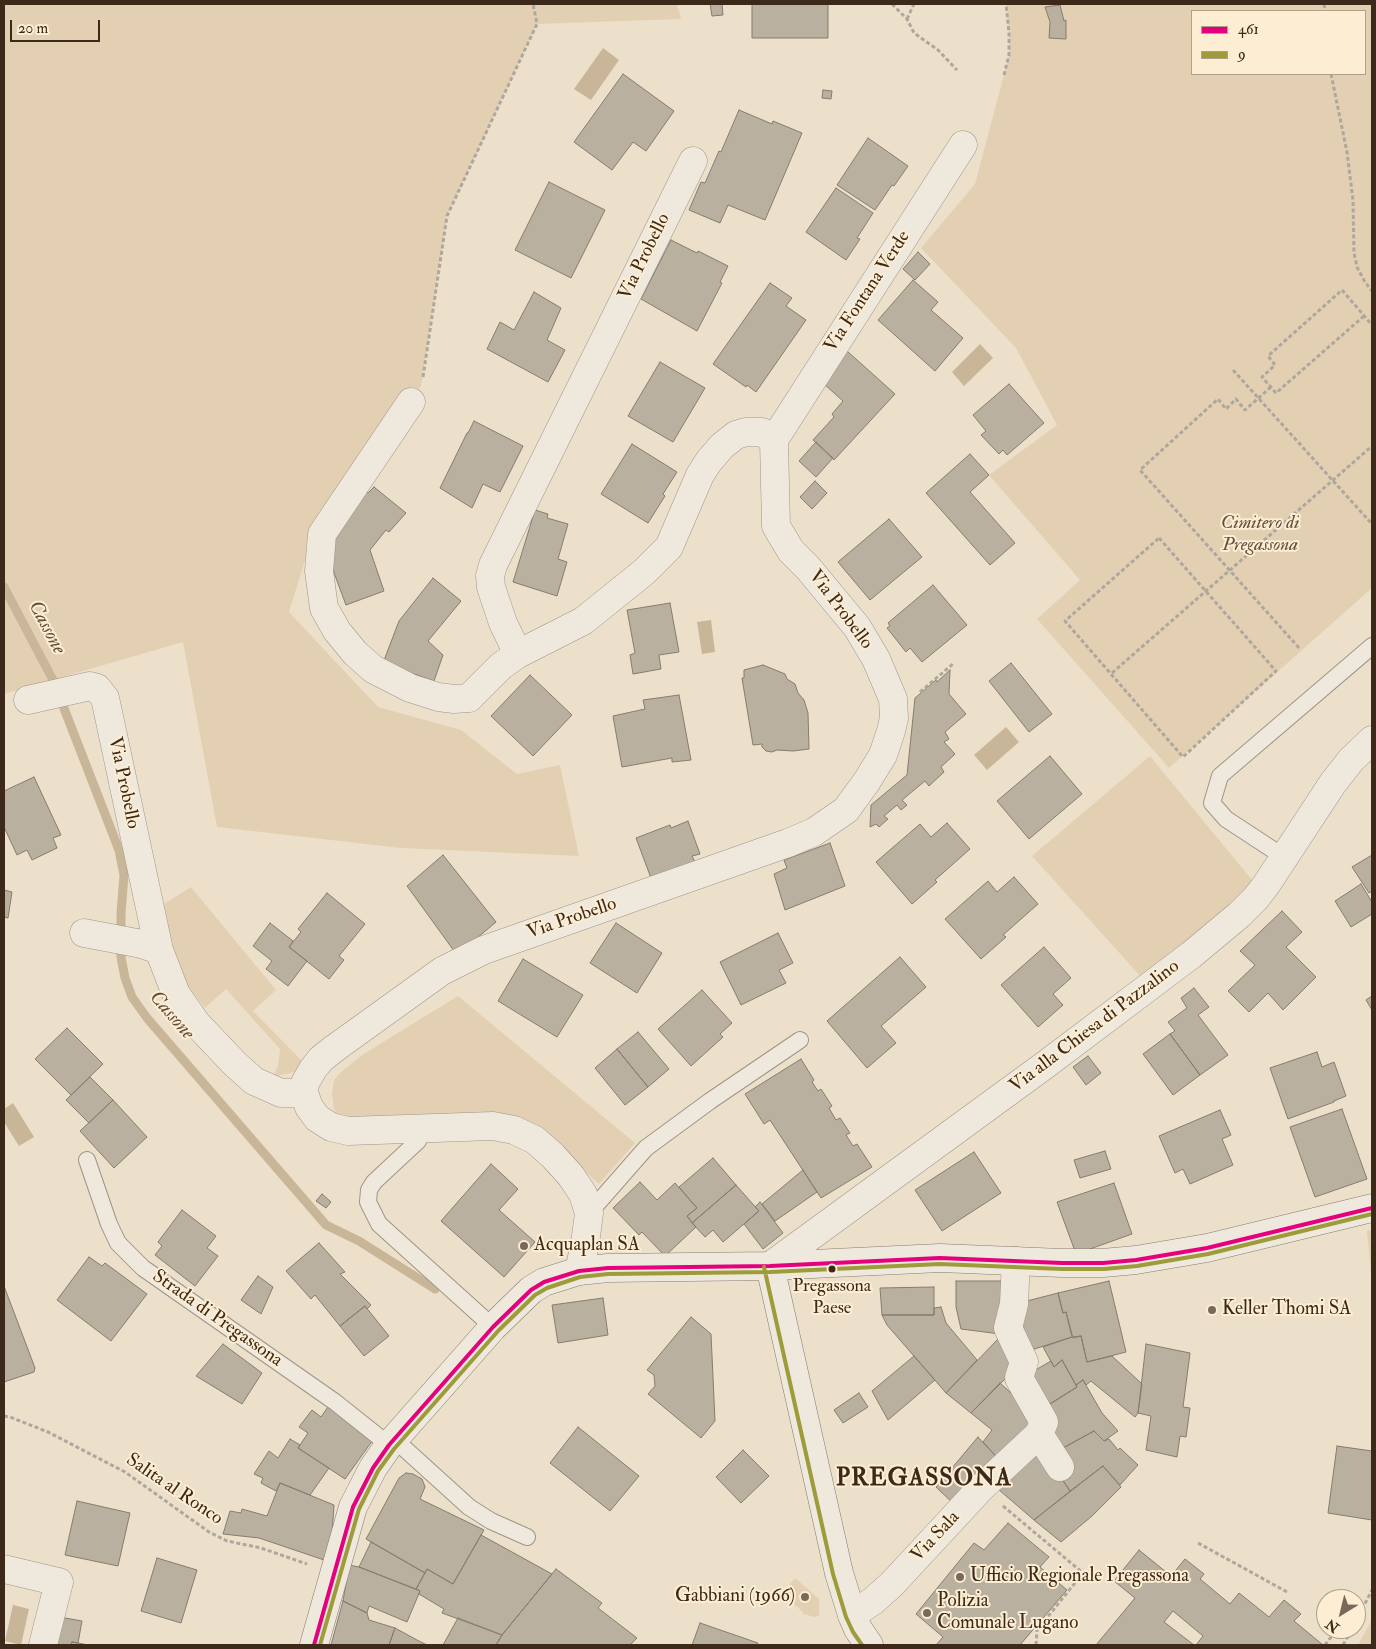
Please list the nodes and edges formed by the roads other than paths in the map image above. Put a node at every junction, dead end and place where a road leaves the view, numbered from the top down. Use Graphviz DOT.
graph roads {
  1 [pos="962,145"];
  2 [pos="693,161"];
  3 [pos="411,402"];
  4 [pos="774,440"];
  5 [pos="1372,646"];
  6 [pos="518,654"];
  7 [pos="28,700"];
  8 [pos="1372,740"];
  9 [pos="1284,857"];
  10 [pos="94,935"];
  11 [pos="150,947"];
  12 [pos="800,1040"];
  13 [pos="304,1093"];
  14 [pos="425,1128"];
  15 [pos="87,1160"];
  16 [pos="1372,1208"];
  17 [pos="589,1213"];
  18 [pos="1016,1261"];
  19 [pos="770,1266"];
  20 [pos="579,1271"];
  21 [pos="493,1327"];
  22 [pos="1039,1434"];
  23 [pos="391,1442"];
  24 [pos="1060,1467"];
  25 [pos="527,1537"];
  26 [pos="4,1569"];
  27 [pos="860,1636"];
  28 [pos="43,1645"];
  29 [pos="314,1645"];
  1 -- 4 [label="street, Via Fontana Verde"];
  2 -- 6 [label="street, Via Probello"];
  3 -- 6 [label="street"];
  4 -- 6 [label="street"];
  4 -- 13 [label="street, Via Probello"];
  5 -- 9 [label="lane"];
  7 -- 11 [label="street, Via Probello"];
  8 -- 9 [label="street, Via alla Chiesa di Pazzalino"];
  9 -- 19 [label="street, Via alla Chiesa di Pazzalino"];
  10 -- 11 [label="street"];
  11 -- 13 [label="street, Via Probello"];
  12 -- 17 [label="lane"];
  13 -- 14 [label="street"];
  14 -- 17 [label="street"];
  14 -- 21 [label="lane"];
  15 -- 23 [label="lane, Strada di Pregassona"];
  16 -- 18 [label="street"];
  17 -- 20 [label="street"];
  18 -- 19 [label="street"];
  18 -- 22 [label="street"];
  19 -- 20 [label="street"];
  19 -- 27 [label="street"];
  20 -- 21 [label="street"];
  21 -- 23 [label="street"];
  22 -- 24 [label="street"];
  22 -- 27 [label="street, Via Sala"];
  23 -- 25 [label="lane, Strada di Pregassona"];
  23 -- 29 [label="street"];
  26 -- 28 [label="street"];
}
